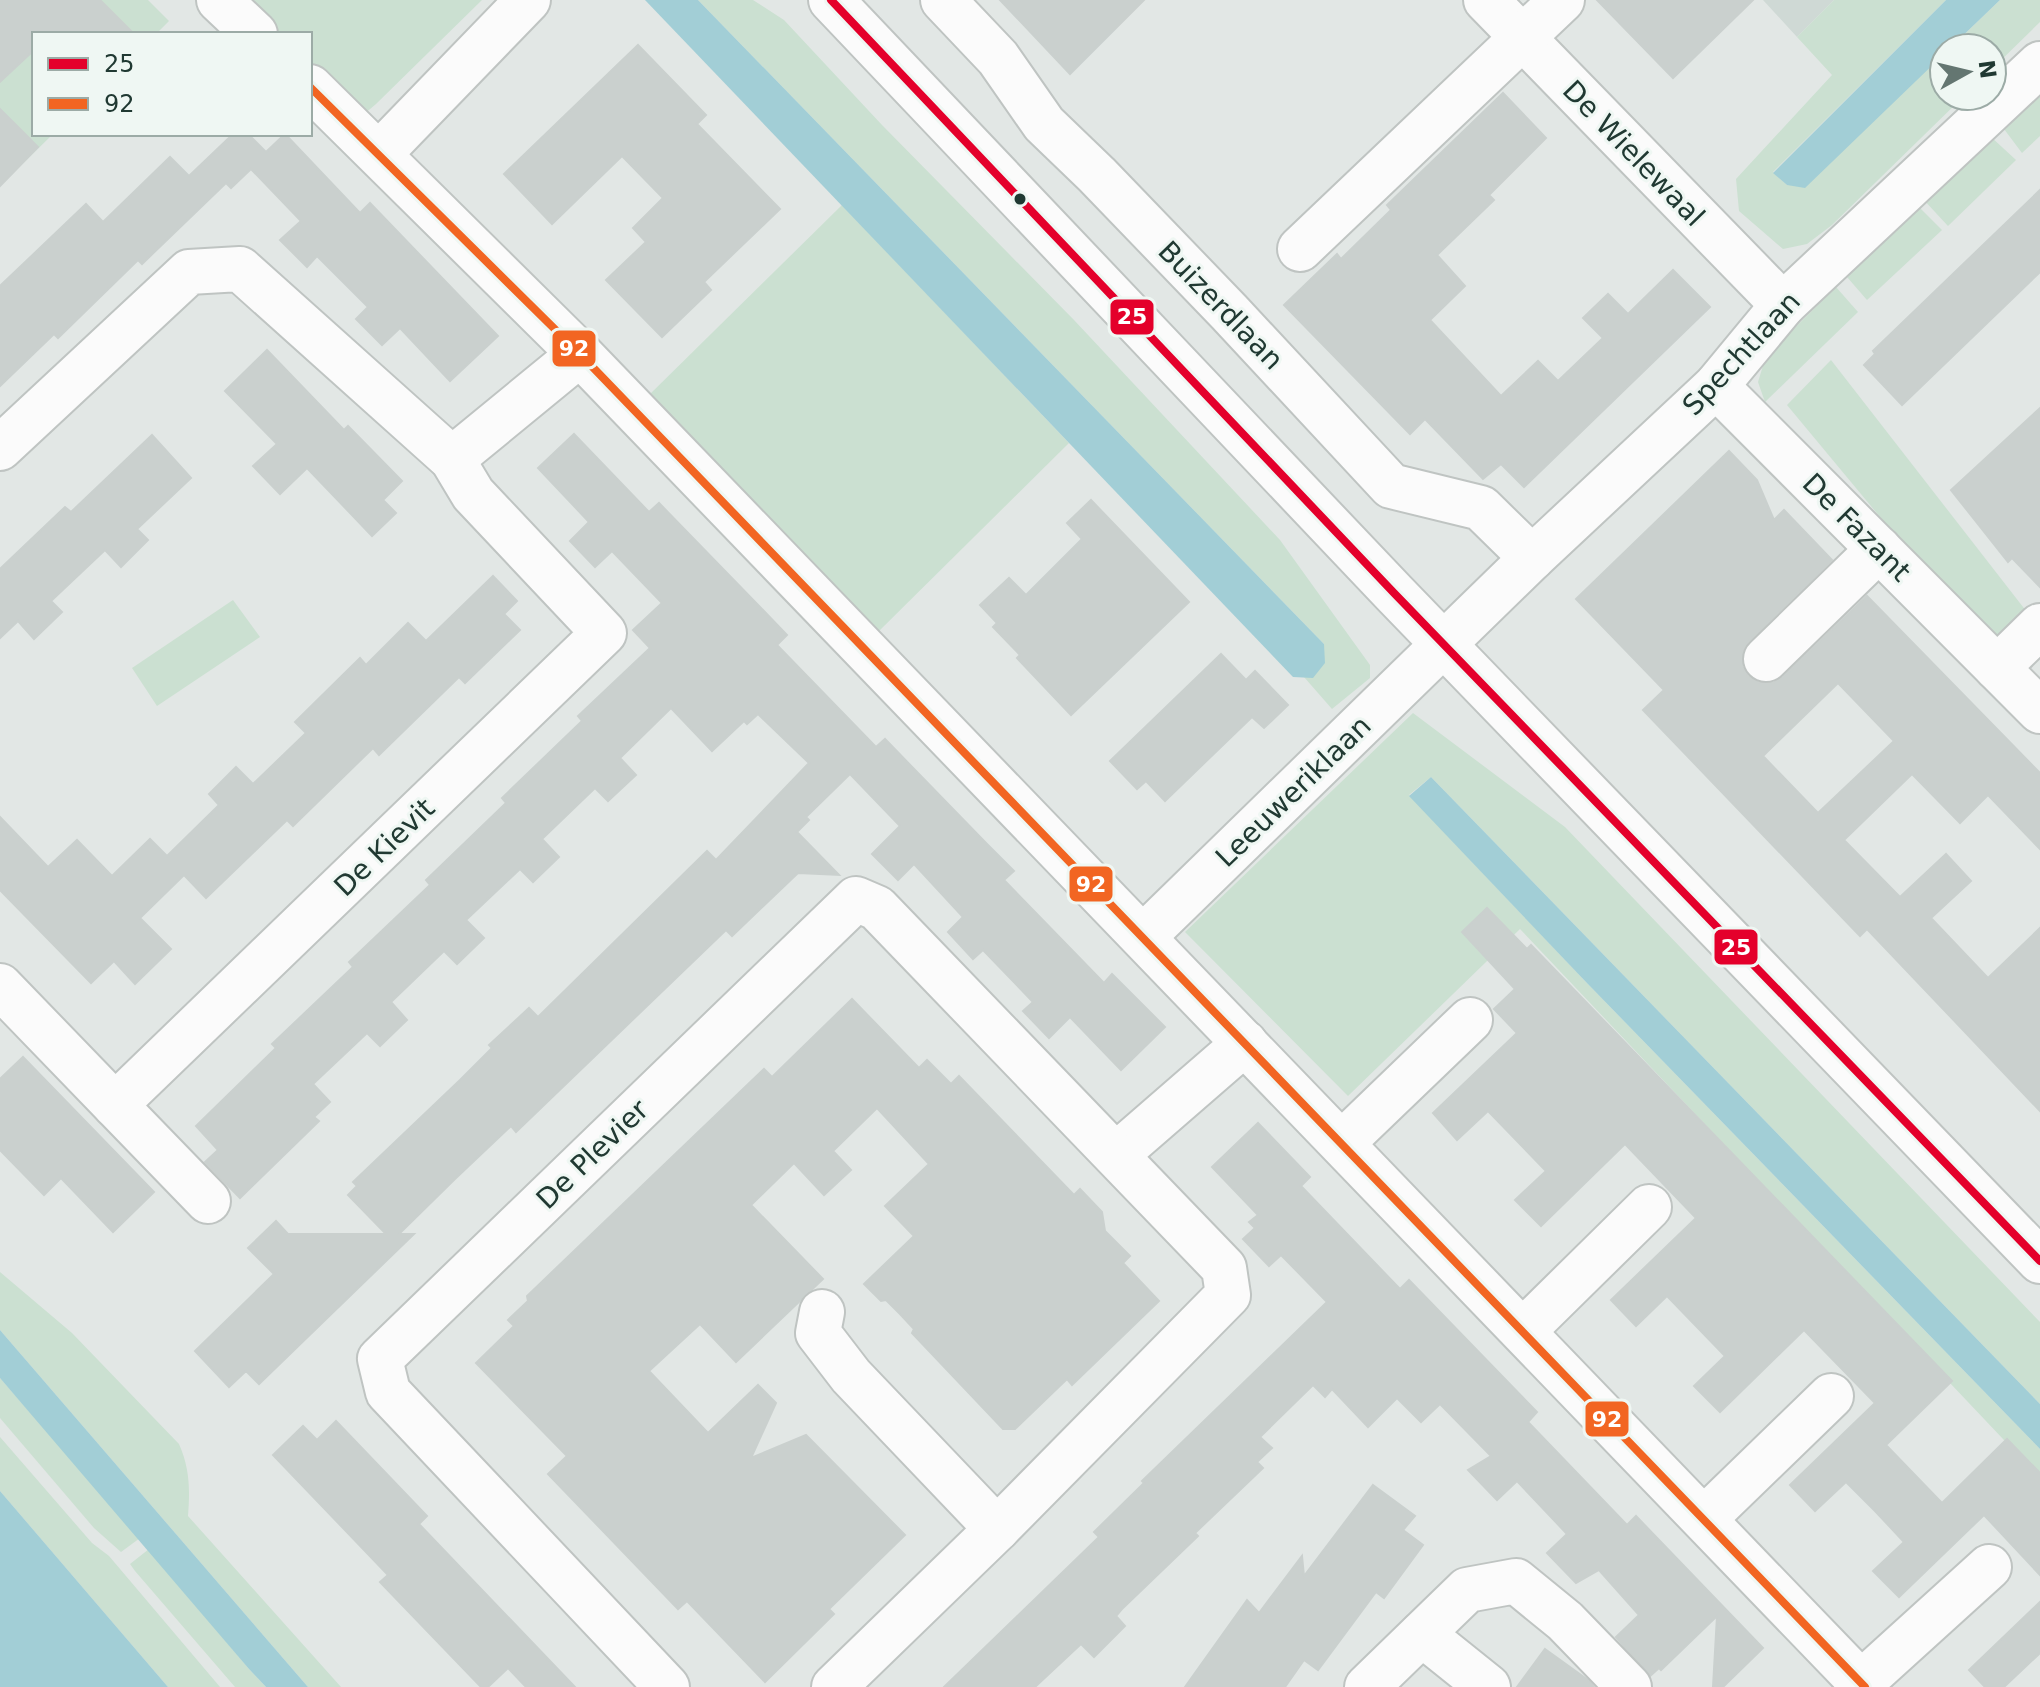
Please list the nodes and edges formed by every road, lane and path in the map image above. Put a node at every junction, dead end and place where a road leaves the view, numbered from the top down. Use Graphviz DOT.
graph roads {
  1 [pos="219,0"];
  2 [pos="528,0"];
  3 [pos="831,0"];
  4 [pos="943,0"];
  5 [pos="1486,0"];
  6 [pos="1562,0"];
  7 [pos="253,32"];
  8 [pos="1523,38"];
  9 [pos="2040,64"];
  10 [pos="312,89"];
  11 [pos="380,153"];
  12 [pos="1300,249"];
  13 [pos="1783,305"];
  14 [pos="580,354"];
  15 [pos="1716,386"];
  16 [pos="0,448"];
  17 [pos="452,459"];
  18 [pos="1879,549"];
  19 [pos="1532,558"];
  20 [pos="2040,626"];
  21 [pos="1444,644"];
  22 [pos="1766,659"];
  23 [pos="1997,668"];
  24 [pos="2040,711"];
  25 [pos="1143,937"];
  26 [pos="0,986"];
  27 [pos="1470,1020"];
  28 [pos="1245,1043"];
  29 [pos="115,1105"];
  30 [pos="1342,1143"];
  31 [pos="1116,1155"];
  32 [pos="208,1201"];
  33 [pos="1649,1207"];
  34 [pos="2040,1261"];
  35 [pos="822,1312"];
  36 [pos="1523,1331"];
  37 [pos="1831,1396"];
  38 [pos="1704,1519"];
  39 [pos="997,1529"];
  40 [pos="1989,1567"];
  41 [pos="1422,1634"];
  42 [pos="1851,1681"];
  43 [pos="667,1687"];
  44 [pos="834,1687"];
  45 [pos="1367,1687"];
  46 [pos="1488,1687"];
  47 [pos="1629,1687"];
  1 -- 7 [label="street"];
  2 -- 11 [label="street"];
  3 -- 21 [label="street"];
  4 -- 19 [label="street, Buizerdlaan"];
  5 -- 8 [label="street, De Wielewaal"];
  6 -- 8 [label="street"];
  8 -- 12 [label="street"];
  8 -- 13 [label="street, De Wielewaal"];
  9 -- 13 [label="street, Spechtlaan"];
  10 -- 11 [label="street"];
  11 -- 14 [label="street"];
  13 -- 15 [label="street, Spechtlaan"];
  14 -- 17 [label="street"];
  14 -- 25 [label="street"];
  15 -- 18 [label="street, De Fazant"];
  15 -- 19 [label="street, Spechtlaan"];
  16 -- 17 [label="street, De Kievit"];
  17 -- 29 [label="street, De Kievit"];
  18 -- 22 [label="street"];
  18 -- 23 [label="street, De Fazant"];
  19 -- 21 [label="street, Spechtlaan"];
  20 -- 23 [label="street"];
  21 -- 25 [label="street, Leeuweriklaan"];
  21 -- 34 [label="street"];
  23 -- 24 [label="street, De Fazant"];
  25 -- 28 [label="street"];
  26 -- 29 [label="street"];
  27 -- 30 [label="street"];
  28 -- 30 [label="street"];
  28 -- 31 [label="street"];
  29 -- 32 [label="street"];
  30 -- 36 [label="street"];
  31 -- 39 [label="street, De Plevier"];
  31 -- 43 [label="street, De Plevier"];
  33 -- 36 [label="street"];
  35 -- 39 [label="street"];
  36 -- 38 [label="street"];
  37 -- 38 [label="street"];
  38 -- 42 [label="street"];
  39 -- 44 [label="street, De Plevier"];
  40 -- 42 [label="street"];
  41 -- 45 [label="street"];
  41 -- 46 [label="street"];
  41 -- 47 [label="street"];
}
